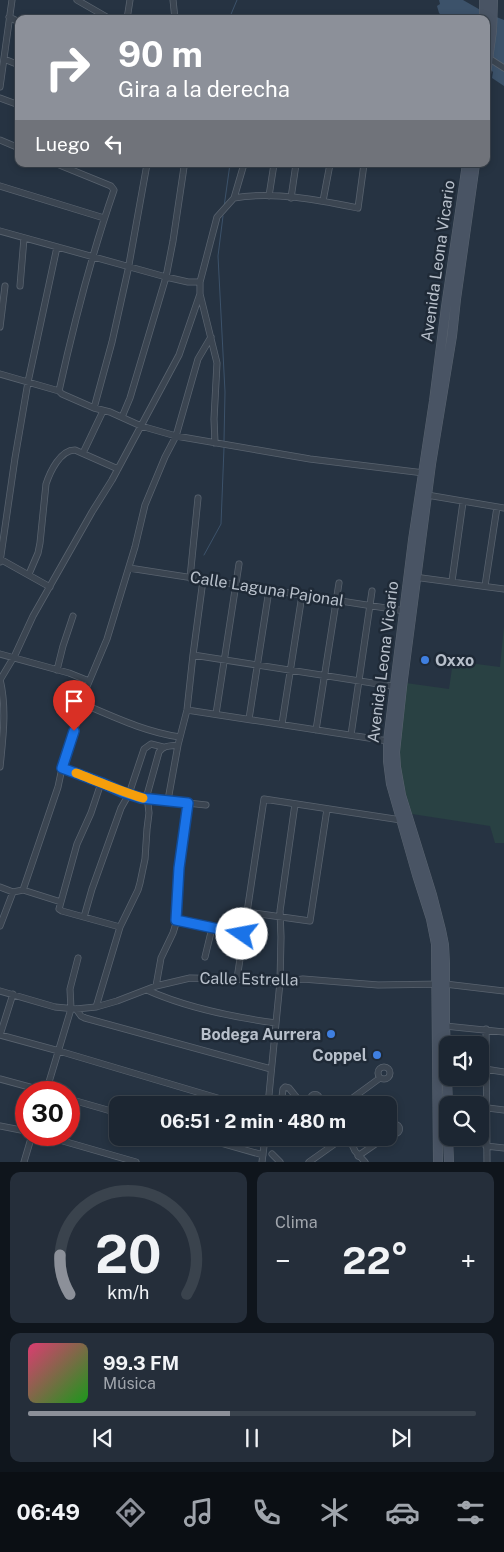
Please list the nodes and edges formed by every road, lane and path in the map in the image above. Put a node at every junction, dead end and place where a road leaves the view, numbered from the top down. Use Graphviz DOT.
graph roads {
  1 [pos="12,0"];
  2 [pos="77,0"];
  3 [pos="130,0"];
  4 [pos="173,0"];
  5 [pos="484,0"];
  6 [pos="492,0"];
  7 [pos="103,15"];
  8 [pos="128,15"];
  9 [pos="175,15"];
  10 [pos="484,15"];
  11 [pos="9,17"];
  12 [pos="15,20"];
  13 [pos="490,41"];
  14 [pos="4,59"];
  15 [pos="490,59"];
  16 [pos="15,63"];
  17 [pos="504,68"];
  18 [pos="0,87"];
  19 [pos="0,98"];
  20 [pos="15,104"];
  21 [pos="0,140"];
  22 [pos="15,146"];
  23 [pos="64,167"];
  24 [pos="146,167"];
  25 [pos="184,167"];
  26 [pos="243,167"];
  27 [pos="274,167"];
  28 [pos="296,167"];
  29 [pos="329,167"];
  30 [pos="364,167"];
  31 [pos="467,167"];
  32 [pos="475,167"];
  33 [pos="0,186"];
  34 [pos="269,196"];
  35 [pos="234,198"];
  36 [pos="291,198"];
  37 [pos="323,201"];
  38 [pos="104,218"];
  39 [pos="0,231"];
  40 [pos="24,238"];
  41 [pos="57,247"];
  42 [pos="92,256"];
  43 [pos="128,267"];
  44 [pos="166,277"];
  45 [pos="200,282"];
  46 [pos="5,286"];
  47 [pos="20,286"];
  48 [pos="200,294"];
  49 [pos="0,327"];
  50 [pos="211,336"];
  51 [pos="0,374"];
  52 [pos="28,382"];
  53 [pos="59,390"];
  54 [pos="94,408"];
  55 [pos="103,411"];
  56 [pos="122,417"];
  57 [pos="141,426"];
  58 [pos="176,436"];
  59 [pos="215,443"];
  60 [pos="83,453"];
  61 [pos="118,469"];
  62 [pos="424,473"];
  63 [pos="427,495"];
  64 [pos="198,498"];
  65 [pos="463,502"];
  66 [pos="497,506"];
  67 [pos="504,508"];
  68 [pos="0,560"];
  69 [pos="239,564"];
  70 [pos="129,568"];
  71 [pos="29,574"];
  72 [pos="412,577"];
  73 [pos="190,578"];
  74 [pos="203,580"];
  75 [pos="452,582"];
  76 [pos="339,583"];
  77 [pos="235,585"];
  78 [pos="485,586"];
  79 [pos="50,587"];
  80 [pos="504,589"];
  81 [pos="269,590"];
  82 [pos="372,591"];
  83 [pos="302,595"];
  84 [pos="336,600"];
  85 [pos="370,606"];
  86 [pos="404,611"];
  87 [pos="74,616"];
  88 [pos="0,654"];
  89 [pos="193,655"];
  90 [pos="14,658"];
  91 [pos="224,660"];
  92 [pos="258,665"];
  93 [pos="57,670"];
  94 [pos="290,670"];
  95 [pos="325,675"];
  96 [pos="0,680"];
  97 [pos="89,681"];
  98 [pos="359,681"];
  99 [pos="398,687"];
  100 [pos="81,703"];
  101 [pos="187,710"];
  102 [pos="216,714"];
  103 [pos="249,719"];
  104 [pos="282,724"];
  105 [pos="316,730"];
  106 [pos="351,735"];
  107 [pos="180,737"];
  108 [pos="388,740"];
  109 [pos="178,745"];
  110 [pos="163,747"];
  111 [pos="0,767"];
  112 [pos="62,768"];
  113 [pos="102,783"];
  114 [pos="129,794"];
  115 [pos="147,799"];
  116 [pos="168,800"];
  117 [pos="188,803"];
  118 [pos="295,804"];
  119 [pos="206,805"];
  120 [pos="327,809"];
  121 [pos="402,820"];
  122 [pos="0,887"];
  123 [pos="23,890"];
  124 [pos="14,892"];
  125 [pos="61,902"];
  126 [pos="246,912"];
  127 [pos="281,917"];
  128 [pos="2,918"];
  129 [pos="84,918"];
  130 [pos="176,920"];
  131 [pos="0,926"];
  132 [pos="120,927"];
  133 [pos="212,928"];
  134 [pos="242,934"];
  135 [pos="205,957"];
  136 [pos="78,958"];
  137 [pos="237,979"];
  138 [pos="280,982"];
  139 [pos="441,984"];
  140 [pos="156,986"];
  141 [pos="147,990"];
  142 [pos="0,991"];
  143 [pos="504,991"];
  144 [pos="13,994"];
  145 [pos="96,1007"];
  146 [pos="73,1009"];
  147 [pos="276,1023"];
  148 [pos="445,1026"];
  149 [pos="486,1029"];
  150 [pos="504,1032"];
  151 [pos="486,1036"];
  152 [pos="59,1051"];
  153 [pos="271,1069"];
  154 [pos="489,1070"];
  155 [pos="504,1072"];
  156 [pos="380,1078"];
  157 [pos="0,1079"];
  158 [pos="49,1081"];
  159 [pos="15,1083"];
  160 [pos="212,1096"];
  161 [pos="269,1096"];
  162 [pos="282,1096"];
  163 [pos="294,1096"];
  164 [pos="355,1096"];
  165 [pos="448,1096"];
  166 [pos="80,1102"];
  167 [pos="489,1108"];
  168 [pos="109,1110"];
  169 [pos="504,1110"];
  170 [pos="0,1126"];
  171 [pos="15,1129"];
  172 [pos="29,1146"];
  173 [pos="80,1146"];
  174 [pos="231,1146"];
  175 [pos="264,1146"];
  176 [pos="332,1146"];
  177 [pos="353,1146"];
  178 [pos="372,1146"];
  179 [pos="448,1146"];
  180 [pos="486,1146"];
  181 [pos="504,1148"];
  182 [pos="272,1154"];
  183 [pos="263,1155"];
  184 [pos="358,1156"];
  185 [pos="24,1162"];
  186 [pos="136,1162"];
  187 [pos="262,1162"];
  188 [pos="280,1162"];
  189 [pos="309,1162"];
  190 [pos="365,1162"];
  191 [pos="438,1162"];
  192 [pos="449,1162"];
  193 [pos="487,1162"];
  1 -- 11 [label="street"];
  2 -- 7 [label="street"];
  3 -- 8 [label="street"];
  4 -- 9 [label="street"];
  5 -- 10 [label="street"];
  6 -- 13 [label="street"];
  11 -- 12 [label="street"];
  11 -- 14 [label="street"];
  14 -- 16 [label="street"];
  14 -- 18 [label="street"];
  15 -- 17 [label="street"];
  19 -- 20 [label="street"];
  21 -- 22 [label="street"];
  23 -- 38 [label="street"];
  24 -- 43 [label="street"];
  25 -- 44 [label="street"];
  26 -- 35 [label="street"];
  27 -- 34 [label="street"];
  28 -- 36 [label="street"];
  29 -- 37 [label="street"];
  30 -- 37 [label="street"];
  31 -- 62 [label="street, Avenida Leona Vicario"];
  32 -- 63 [label="street, Avenida Leona Vicario"];
  33 -- 38 [label="street"];
  34 -- 35 [label="street"];
  34 -- 36 [label="street"];
  35 -- 45 [label="street"];
  36 -- 37 [label="street"];
  38 -- 42 [label="street"];
  39 -- 40 [label="street"];
  40 -- 41 [label="street"];
  40 -- 47 [label="street"];
  41 -- 42 [label="street"];
  41 -- 52 [label="street"];
  42 -- 43 [label="street"];
  42 -- 53 [label="street"];
  43 -- 44 [label="street"];
  43 -- 54 [label="street"];
  44 -- 45 [label="street"];
  44 -- 56 [label="street"];
  45 -- 48 [label="street"];
  46 -- 49 [label="street"];
  48 -- 50 [label="street"];
  48 -- 57 [label="street"];
  50 -- 58 [label="street"];
  50 -- 59 [label="street"];
  51 -- 52 [label="street"];
  52 -- 53 [label="street"];
  52 -- 68 [label="street"];
  53 -- 54 [label="street"];
  54 -- 55 [label="street"];
  55 -- 56 [label="street"];
  55 -- 60 [label="street"];
  56 -- 57 [label="street"];
  57 -- 58 [label="street"];
  57 -- 61 [label="street"];
  58 -- 59 [label="street"];
  58 -- 70 [label="street"];
  59 -- 62 [label="street"];
  60 -- 61 [label="street"];
  60 -- 71 [label="street"];
  61 -- 79 [label="street"];
  62 -- 72 [label="street, Avenida Leona Vicario"];
  63 -- 65 [label="street"];
  63 -- 72 [label="street, Avenida Leona Vicario"];
  64 -- 73 [label="street"];
  65 -- 66 [label="street"];
  65 -- 75 [label="street"];
  66 -- 67 [label="street"];
  66 -- 78 [label="street"];
  68 -- 71 [label="street"];
  69 -- 77 [label="street"];
  70 -- 73 [label="street, Calle Laguna Pajonal"];
  70 -- 97 [label="street"];
  71 -- 79 [label="street"];
  72 -- 75 [label="street"];
  72 -- 86 [label="street, Avenida Leona Vicario"];
  72 -- 99 [label="street, Avenida Leona Vicario"];
  73 -- 74 [label="street, Calle Laguna Pajonal"];
  74 -- 77 [label="street, Calle Laguna Pajonal"];
  74 -- 89 [label="street"];
  75 -- 78 [label="street"];
  76 -- 84 [label="street"];
  77 -- 81 [label="street, Calle Laguna Pajonal"];
  77 -- 91 [label="street"];
  78 -- 80 [label="street"];
  79 -- 90 [label="street"];
  81 -- 83 [label="street, Calle Laguna Pajonal"];
  81 -- 92 [label="street"];
  82 -- 85 [label="street"];
  83 -- 84 [label="street, Calle Laguna Pajonal"];
  83 -- 94 [label="street"];
  84 -- 85 [label="street, Calle Laguna Pajonal"];
  84 -- 95 [label="street"];
  85 -- 86 [label="street, Calle Laguna Pajonal"];
  85 -- 98 [label="street"];
  86 -- 99 [label="street, Avenida Leona Vicario"];
  87 -- 93 [label="street"];
  88 -- 90 [label="street"];
  89 -- 91 [label="street"];
  89 -- 101 [label="street"];
  90 -- 93 [label="street"];
  90 -- 96 [label="street"];
  91 -- 92 [label="street"];
  91 -- 102 [label="street"];
  92 -- 94 [label="street"];
  92 -- 103 [label="street"];
  93 -- 97 [label="street"];
  94 -- 95 [label="street"];
  94 -- 104 [label="street"];
  95 -- 98 [label="street"];
  95 -- 105 [label="street"];
  96 -- 111 [label="street"];
  97 -- 100 [label="street"];
  98 -- 99 [label="street"];
  98 -- 106 [label="street"];
  99 -- 108 [label="street, Avenida Leona Vicario"];
  99 -- 139 [label="street, Avenida Leona Vicario"];
  100 -- 107 [label="street"];
  100 -- 112 [label="street"];
  101 -- 102 [label="street"];
  101 -- 107 [label="street"];
  102 -- 103 [label="street"];
  103 -- 104 [label="street"];
  104 -- 105 [label="street"];
  105 -- 106 [label="street"];
  106 -- 108 [label="street"];
  107 -- 109 [label="street"];
  108 -- 121 [label="street, Avenida Leona Vicario"];
  109 -- 110 [label="street"];
  109 -- 116 [label="street"];
  110 -- 114 [label="street"];
  110 -- 115 [label="street"];
  112 -- 113 [label="street"];
  112 -- 123 [label="street"];
  113 -- 114 [label="street"];
  113 -- 125 [label="street"];
  114 -- 115 [label="street"];
  114 -- 129 [label="street"];
  115 -- 116 [label="street"];
  115 -- 132 [label="street"];
  116 -- 117 [label="street"];
  117 -- 119 [label="street"];
  117 -- 130 [label="street"];
  118 -- 120 [label="street"];
  118 -- 126 [label="street"];
  118 -- 127 [label="street"];
  120 -- 121 [label="street"];
  120 -- 127 [label="street"];
  121 -- 139 [label="street, Avenida Leona Vicario"];
  122 -- 124 [label="street"];
  123 -- 124 [label="street"];
  123 -- 125 [label="street"];
  124 -- 128 [label="street"];
  125 -- 129 [label="street"];
  126 -- 127 [label="street"];
  126 -- 134 [label="street"];
  127 -- 138 [label="street"];
  128 -- 131 [label="street"];
  129 -- 132 [label="street"];
  130 -- 133 [label="street"];
  130 -- 140 [label="street"];
  132 -- 145 [label="street"];
  133 -- 134 [label="street"];
  133 -- 135 [label="street"];
  134 -- 137 [label="street"];
  136 -- 146 [label="street"];
  137 -- 138 [label="street, Calle Estrella"];
  137 -- 140 [label="street, Calle Estrella"];
  138 -- 139 [label="street, Calle Estrella"];
  138 -- 147 [label="street"];
  139 -- 143 [label="street, Calle Estrella"];
  139 -- 148 [label="street, Avenida Leona Vicario"];
  139 -- 191 [label="street, Avenida Leona Vicario"];
  140 -- 141 [label="street, Calle Estrella"];
  141 -- 145 [label="street, Calle Estrella"];
  141 -- 147 [label="street"];
  142 -- 144 [label="street, Calle Estrella"];
  144 -- 146 [label="street, Calle Estrella"];
  144 -- 152 [label="street"];
  145 -- 146 [label="street, Calle Estrella"];
  146 -- 152 [label="street"];
  146 -- 153 [label="street"];
  147 -- 153 [label="street"];
  148 -- 149 [label="street"];
  148 -- 165 [label="street, Avenida Leona Vicario"];
  149 -- 150 [label="street"];
  149 -- 151 [label="street"];
  152 -- 158 [label="street"];
  152 -- 160 [label="street"];
  153 -- 161 [label="street"];
  154 -- 155 [label="street"];
  156 -- 164 [label="street"];
  157 -- 159 [label="street"];
  162 -- 163 [label="street"];
  166 -- 168 [label="street"];
  167 -- 169 [label="street"];
  170 -- 171 [label="street"];
  172 -- 185 [label="street"];
  173 -- 186 [label="street"];
  174 -- 183 [label="street"];
  175 -- 183 [label="street"];
  176 -- 189 [label="street"];
  177 -- 184 [label="street"];
  178 -- 184 [label="street"];
  179 -- 192 [label="street"];
  180 -- 181 [label="street"];
  180 -- 193 [label="street"];
  182 -- 188 [label="street"];
  183 -- 187 [label="street"];
  184 -- 190 [label="street"];
}
